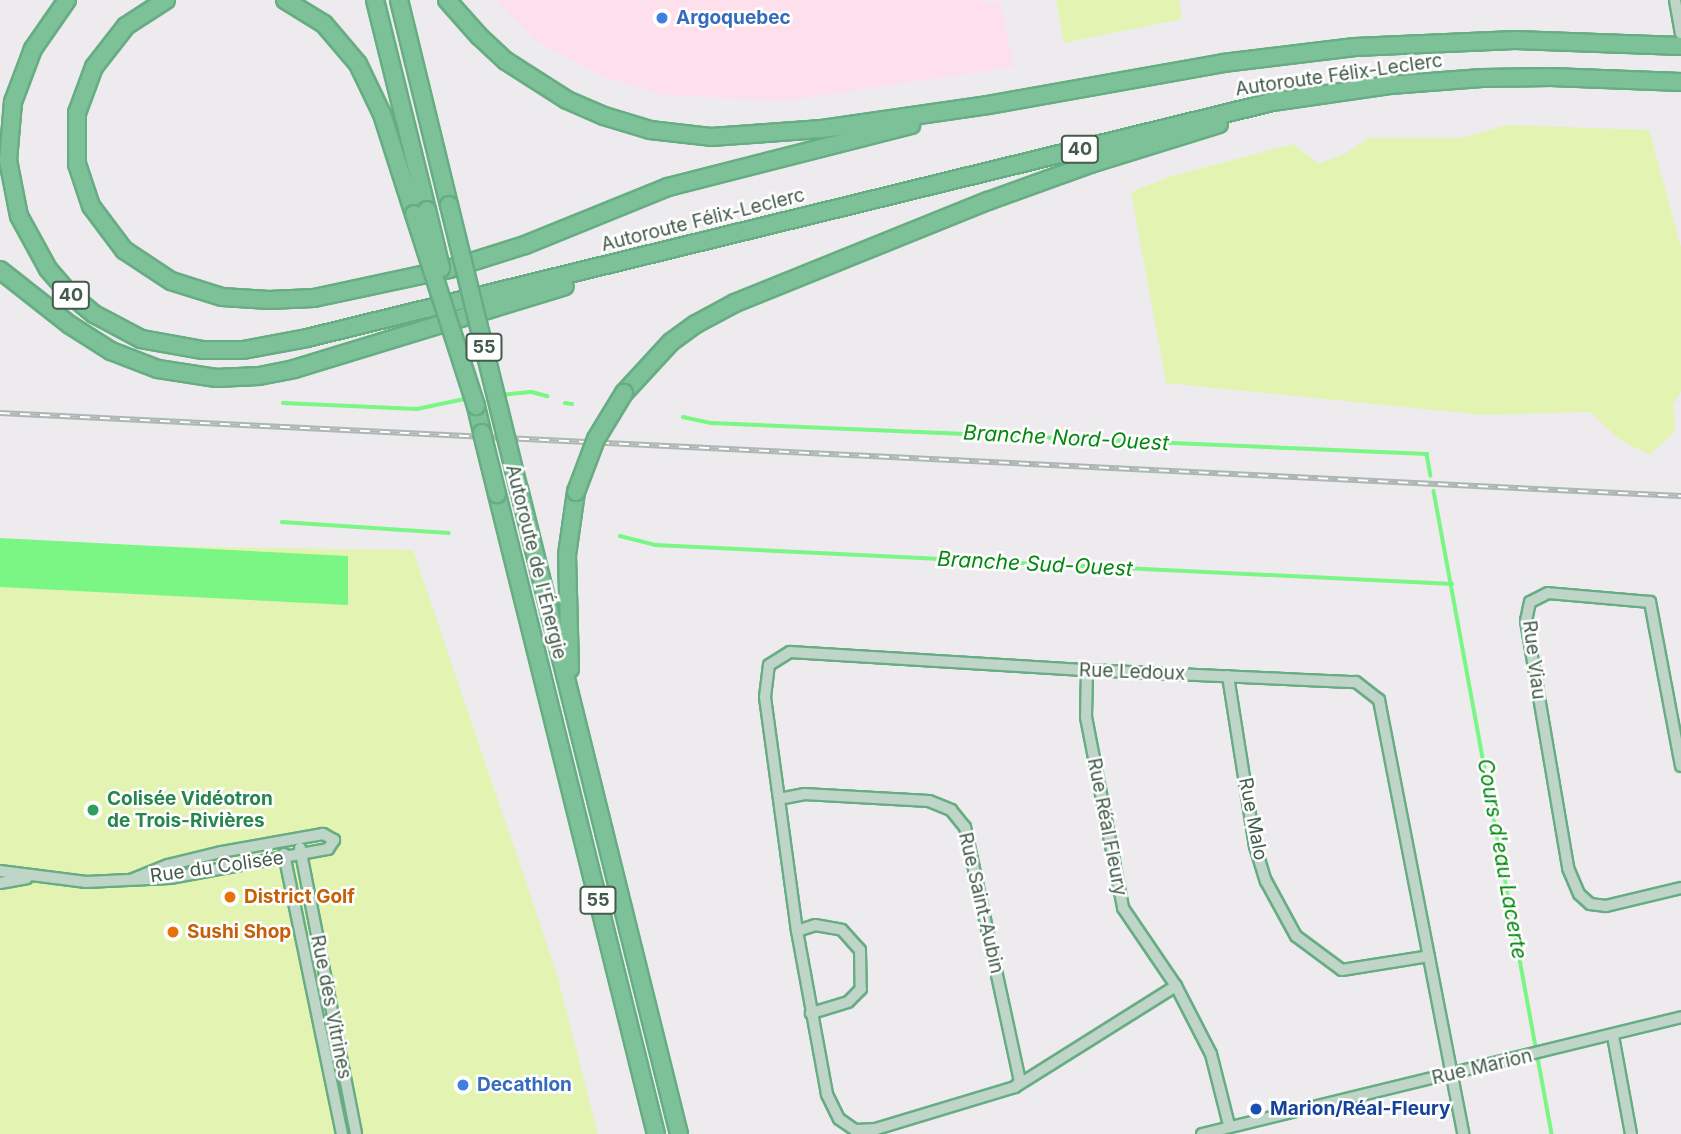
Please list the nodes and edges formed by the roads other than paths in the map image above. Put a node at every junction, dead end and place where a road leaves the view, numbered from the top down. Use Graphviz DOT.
graph roads {
  1 [pos="67,0"];
  2 [pos="166,0"];
  3 [pos="285,0"];
  4 [pos="375,0"];
  5 [pos="400,0"];
  6 [pos="447,0"];
  7 [pos="1675,0"];
  8 [pos="1681,33"];
  9 [pos="1681,46"];
  10 [pos="1681,82"];
  11 [pos="1308,96"];
  12 [pos="988,105"];
  13 [pos="420,212"];
  14 [pos="813,215"];
  15 [pos="0,270"];
  16 [pos="1087,670"];
  17 [pos="1228,676"];
  18 [pos="571,699"];
  19 [pos="1681,766"];
  20 [pos="779,799"];
  21 [pos="298,838"];
  22 [pos="282,841"];
  23 [pos="301,854"];
  24 [pos="285,858"];
  25 [pos="0,871"];
  26 [pos="36,876"];
  27 [pos="133,879"];
  28 [pos="0,883"];
  29 [pos="1681,888"];
  30 [pos="797,932"];
  31 [pos="1430,956"];
  32 [pos="1176,986"];
  33 [pos="811,1013"];
  34 [pos="1681,1017"];
  35 [pos="1613,1036"];
  36 [pos="1454,1075"];
  37 [pos="1015,1087"];
  38 [pos="1228,1125"];
  39 [pos="342,1134"];
  40 [pos="356,1134"];
  41 [pos="656,1134"];
  42 [pos="678,1134"];
  43 [pos="1202,1134"];
  44 [pos="1463,1134"];
  45 [pos="1631,1134"];
  1 -- 14 [label="highway, Autoroute Félix-Leclerc / 40"];
  2 -- 12 [label="highway"];
  3 -- 13 [label="highway"];
  4 -- 13 [label="highway"];
  5 -- 18 [label="highway, Autoroute de l'Énergie / 55, bridge"];
  6 -- 12 [label="highway, Autoroute Félix-Leclerc"];
  7 -- 8 [label="street"];
  9 -- 12 [label="highway, Autoroute Félix-Leclerc"];
  10 -- 11 [label="highway, Autoroute Félix-Leclerc / 40"];
  11 -- 14 [label="highway, Autoroute Félix-Leclerc / 40"];
  11 -- 18 [label="highway, bridge"];
  13 -- 41 [label="highway, Autoroute de l'Énergie / 55, bridge"];
  14 -- 15 [label="highway"];
  16 -- 17 [label="street, Rue Ledoux"];
  16 -- 20 [label="street, Rue Ledoux"];
  16 -- 32 [label="street, Rue Réal Fleury"];
  17 -- 31 [label="street, Rue Malo"];
  17 -- 31 [label="street, Rue Ledoux"];
  18 -- 42 [label="highway, Autoroute de l'Énergie / 55"];
  19 -- 29 [label="street, Rue Viau"];
  20 -- 30 [label="street, Rue Ledoux"];
  20 -- 37 [label="street, Rue Saint-Aubin"];
  21 -- 22 [label="street, Rue du Colisée"];
  21 -- 23 [label="street, Rue des Vitrines"];
  21 -- 23 [label="street, Rue du Colisée"];
  22 -- 24 [label="street, Rue des Vitrines"];
  22 -- 27 [label="street, Rue du Colisée"];
  23 -- 24 [label="street, Rue du Colisée"];
  23 -- 40 [label="street, Rue des Vitrines"];
  24 -- 27 [label="street, Rue du Colisée"];
  24 -- 39 [label="street, Rue des Vitrines"];
  25 -- 26 [label="street, Rue du Colisée"];
  26 -- 27 [label="street, Rue du Colisée"];
  26 -- 28 [label="street, Rue du Colisée"];
  30 -- 33 [label="street, Rue Ledoux"];
  30 -- 33 [label="street"];
  31 -- 36 [label="street, Rue Ledoux"];
  32 -- 37 [label="street, Rue Ledoux"];
  32 -- 38 [label="street, Rue Réal Fleury"];
  33 -- 37 [label="street, Rue Ledoux"];
  34 -- 35 [label="street, Rue Marion"];
  35 -- 36 [label="street, Rue Marion"];
  35 -- 45 [label="street"];
  36 -- 38 [label="street, Rue Marion"];
  36 -- 44 [label="street, Rue Ledoux"];
  38 -- 43 [label="street, Rue Marion"];
}
